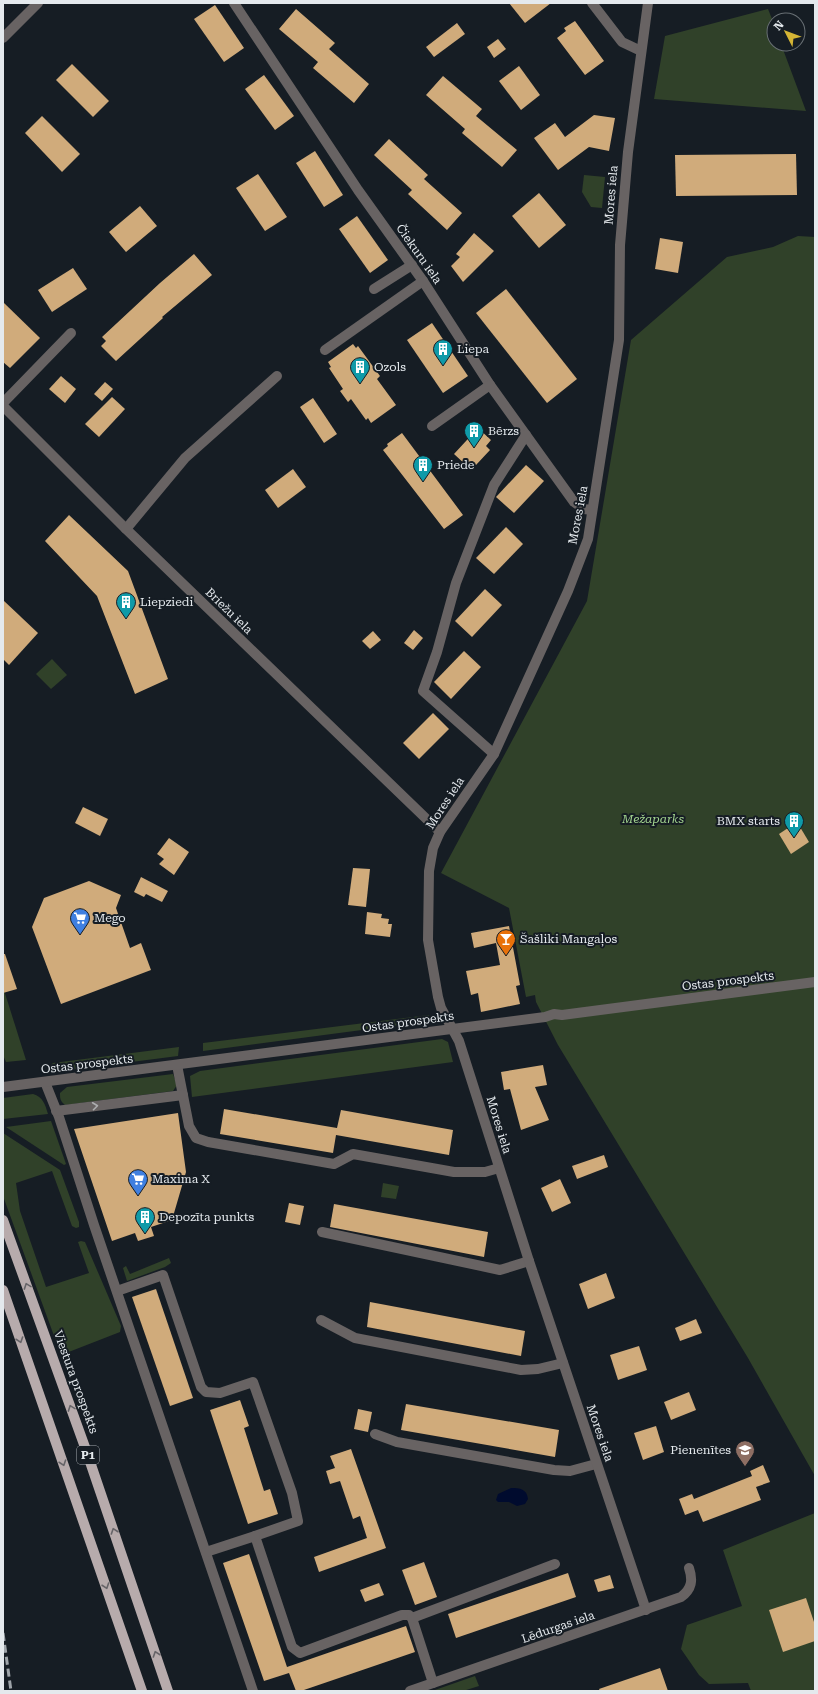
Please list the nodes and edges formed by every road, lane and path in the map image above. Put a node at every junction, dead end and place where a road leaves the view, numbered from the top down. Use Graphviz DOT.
graph roads {
  1 [pos="38,3"];
  2 [pos="234,3"];
  3 [pos="592,3"];
  4 [pos="648,3"];
  5 [pos="3,38"];
  6 [pos="641,51"];
  7 [pos="412,265"];
  8 [pos="423,281"];
  9 [pos="374,289"];
  10 [pos="71,333"];
  11 [pos="325,350"];
  12 [pos="276,376"];
  13 [pos="490,385"];
  14 [pos="3,403"];
  15 [pos="3,406"];
  16 [pos="432,426"];
  17 [pos="526,435"];
  18 [pos="592,510"];
  19 [pos="126,529"];
  20 [pos="494,754"];
  21 [pos="440,832"];
  22 [pos="815,982"];
  23 [pos="452,1030"];
  24 [pos="177,1066"];
  25 [pos="45,1082"];
  26 [pos="3,1087"];
  27 [pos="183,1095"];
  28 [pos="56,1111"];
  29 [pos="499,1168"];
  30 [pos="3,1220"];
  31 [pos="322,1232"];
  32 [pos="529,1261"];
  33 [pos="3,1290"];
  34 [pos="117,1291"];
  35 [pos="321,1320"];
  36 [pos="563,1363"];
  37 [pos="376,1434"];
  38 [pos="596,1464"];
  39 [pos="255,1536"];
  40 [pos="206,1552"];
  41 [pos="555,1564"];
  42 [pos="689,1568"];
  43 [pos="646,1610"];
  44 [pos="412,1618"];
  45 [pos="434,1683"];
  46 [pos="142,1691"];
  47 [pos="168,1691"];
  48 [pos="253,1691"];
  49 [pos="410,1691"];
  1 -- 5 [label="street"];
  2 -- 7 [label="street, Čiekuru iela"];
  3 -- 6 [label="street"];
  4 -- 6 [label="street, Mores iela"];
  6 -- 18 [label="street, Mores iela"];
  7 -- 8 [label="street, Čiekuru iela"];
  7 -- 9 [label="street"];
  8 -- 11 [label="street"];
  8 -- 13 [label="street, Čiekuru iela"];
  10 -- 14 [label="street"];
  12 -- 19 [label="street"];
  13 -- 16 [label="street"];
  13 -- 17 [label="street, Čiekuru iela"];
  15 -- 19 [label="street, Briežu iela"];
  17 -- 18 [label="street, Čiekuru iela"];
  17 -- 20 [label="street"];
  18 -- 20 [label="street, Mores iela"];
  19 -- 21 [label="street, Briežu iela"];
  20 -- 21 [label="street, Mores iela"];
  21 -- 23 [label="street, Mores iela"];
  22 -- 23 [label="street, Ostas prospekts"];
  23 -- 24 [label="street, Ostas prospekts"];
  23 -- 29 [label="street, Mores iela"];
  24 -- 25 [label="street, Ostas prospekts"];
  24 -- 27 [label="street"];
  25 -- 26 [label="street, Ostas prospekts"];
  25 -- 28 [label="street"];
  28 -- 27 [label="street, one-way"];
  27 -- 29 [label="street"];
  28 -- 34 [label="street"];
  29 -- 32 [label="street, Mores iela"];
  47 -- 30 [label="main road, Viestura prospekts / P1, one-way"];
  31 -- 32 [label="street"];
  32 -- 36 [label="street, Mores iela"];
  33 -- 46 [label="main road, P1, one-way"];
  34 -- 39 [label="street"];
  34 -- 40 [label="street"];
  35 -- 36 [label="street"];
  36 -- 38 [label="street, Mores iela"];
  37 -- 38 [label="street"];
  38 -- 43 [label="street, Mores iela"];
  39 -- 40 [label="street"];
  39 -- 44 [label="street"];
  40 -- 48 [label="street"];
  41 -- 44 [label="street"];
  42 -- 43 [label="street, Lēdurgas iela"];
  43 -- 45 [label="street, Lēdurgas iela"];
  44 -- 45 [label="street"];
  45 -- 49 [label="street, Lēdurgas iela"];
}
